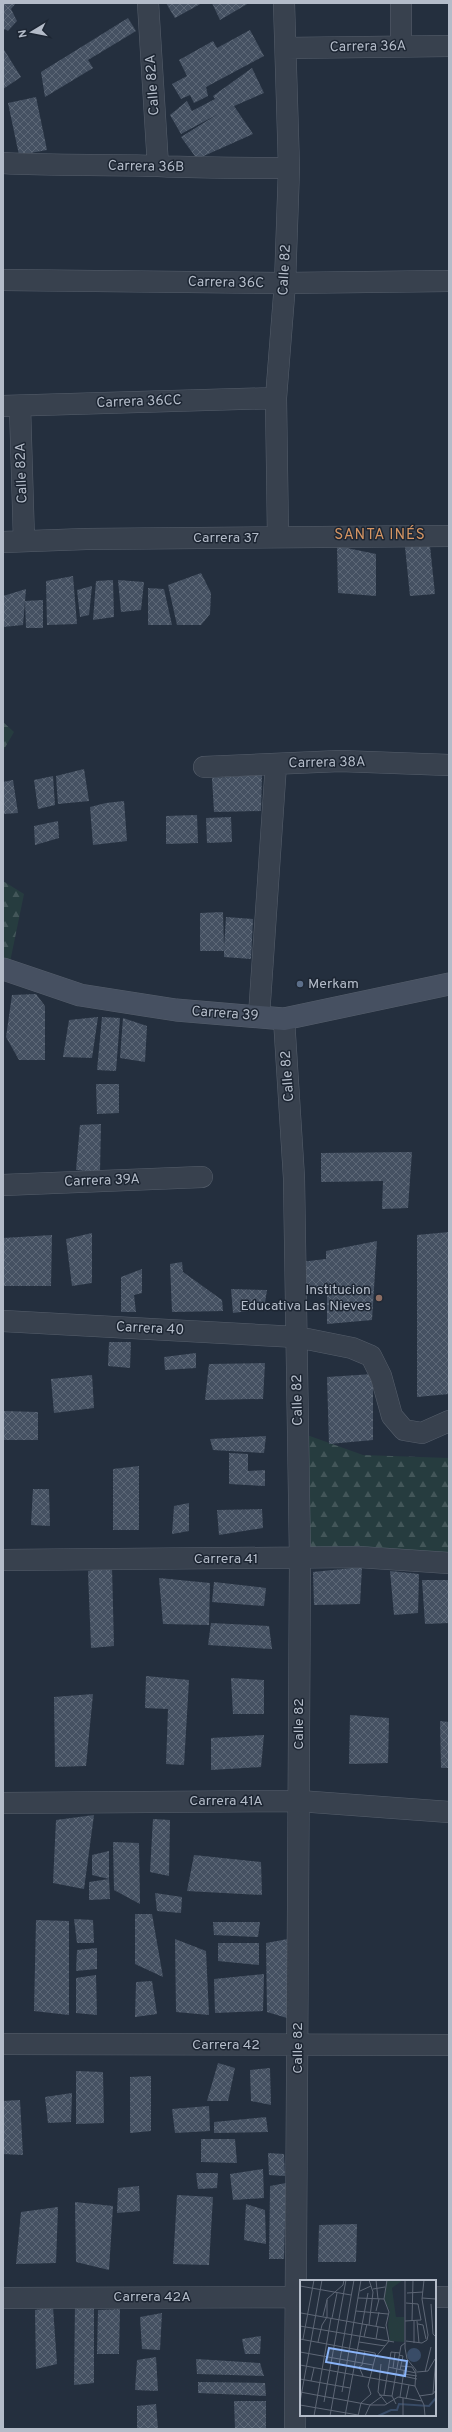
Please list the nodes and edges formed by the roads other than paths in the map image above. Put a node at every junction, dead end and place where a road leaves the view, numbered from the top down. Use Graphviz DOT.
graph roads {
  1 [pos="148,3"];
  2 [pos="284,3"];
  3 [pos="401,3"];
  4 [pos="401,46"];
  5 [pos="449,46"];
  6 [pos="286,48"];
  7 [pos="3,162"];
  8 [pos="158,166"];
  9 [pos="289,168"];
  10 [pos="3,280"];
  11 [pos="449,282"];
  12 [pos="285,283"];
  13 [pos="276,398"];
  14 [pos="12,406"];
  15 [pos="449,536"];
  16 [pos="278,537"];
  17 [pos="24,541"];
  18 [pos="3,542"];
  19 [pos="276,764"];
  20 [pos="449,765"];
  21 [pos="204,767"];
  22 [pos="3,969"];
  23 [pos="449,984"];
  24 [pos="259,1016"];
  25 [pos="284,1019"];
  26 [pos="202,1177"];
  27 [pos="3,1185"];
  28 [pos="3,1321"];
  29 [pos="297,1337"];
  30 [pos="449,1421"];
  31 [pos="300,1558"];
  32 [pos="3,1560"];
  33 [pos="449,1563"];
  34 [pos="299,1801"];
  35 [pos="3,1803"];
  36 [pos="449,1812"];
  37 [pos="3,2044"];
  38 [pos="298,2045"];
  39 [pos="449,2045"];
  40 [pos="299,2297"];
  41 [pos="436,2297"];
  42 [pos="449,2297"];
  43 [pos="3,2298"];
  44 [pos="295,2429"];
  1 -- 8 [label="street, Calle 82A"];
  2 -- 6 [label="street, Calle 82"];
  3 -- 4 [label="street"];
  4 -- 5 [label="street, Carrera 36A"];
  4 -- 6 [label="street, Carrera 36A"];
  6 -- 9 [label="street, Calle 82"];
  7 -- 8 [label="street, Carrera 36B"];
  8 -- 9 [label="street, Carrera 36B"];
  9 -- 12 [label="street, Calle 82"];
  10 -- 12 [label="street, Carrera 36C"];
  11 -- 12 [label="street, Carrera 36C"];
  12 -- 13 [label="street, Calle 82"];
  13 -- 14 [label="street, Carrera 36CC"];
  13 -- 16 [label="street, Calle 82"];
  14 -- 17 [label="street, Calle 82A"];
  15 -- 16 [label="street, Carrera 37"];
  16 -- 17 [label="street, Carrera 37"];
  17 -- 18 [label="street, Carrera 37"];
  19 -- 20 [label="street, Carrera 38A"];
  19 -- 21 [label="street, Carrera 38A"];
  19 -- 24 [label="street"];
  22 -- 24 [label="main road, Carrera 39"];
  23 -- 25 [label="main road, Carrera 39"];
  24 -- 25 [label="main road, Carrera 39"];
  25 -- 29 [label="street, Calle 82"];
  26 -- 27 [label="street, Carrera 39A"];
  28 -- 29 [label="street, Carrera 40"];
  29 -- 30 [label="street, Carrera 40"];
  29 -- 31 [label="street, Calle 82"];
  31 -- 32 [label="street, Carrera 41"];
  31 -- 33 [label="street, Carrera 41"];
  31 -- 34 [label="street, Calle 82"];
  34 -- 35 [label="street, Carrera 41A"];
  34 -- 36 [label="street, Carrera 41A"];
  34 -- 38 [label="street, Calle 82"];
  37 -- 38 [label="street, Carrera 42"];
  38 -- 39 [label="street, Carrera 42"];
  38 -- 40 [label="street, Calle 82"];
  40 -- 43 [label="street, Carrera 42A"];
  40 -- 44 [label="street, Calle 82"];
  41 -- 42 [label="street"];
}
